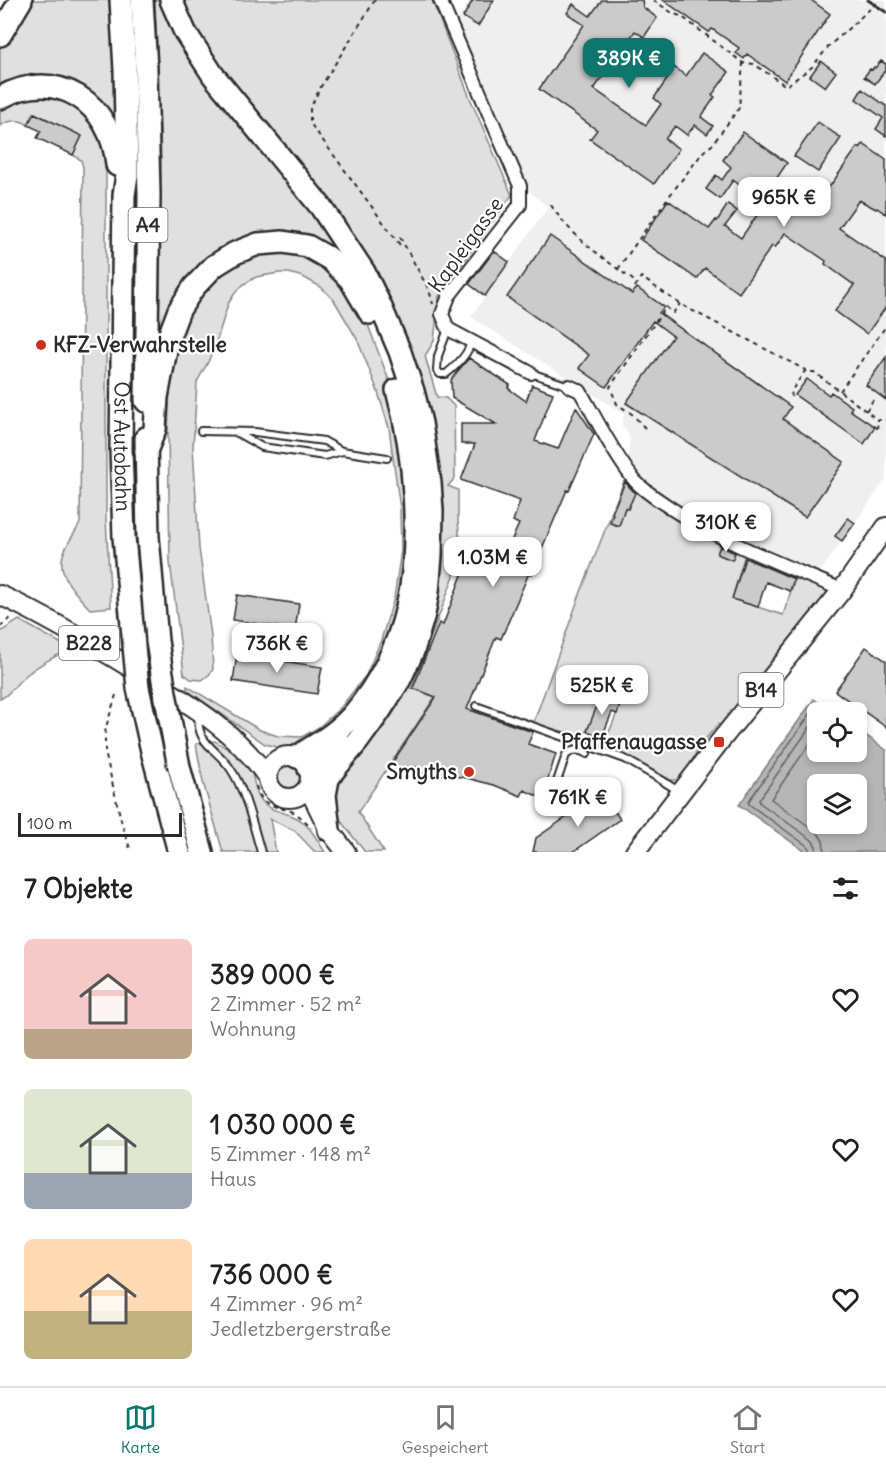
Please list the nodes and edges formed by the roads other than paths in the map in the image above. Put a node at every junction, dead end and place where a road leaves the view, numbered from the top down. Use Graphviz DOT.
graph roads {
  1 [pos="21,0"];
  2 [pos="121,0"];
  3 [pos="142,0"];
  4 [pos="171,0"];
  5 [pos="440,0"];
  6 [pos="0,35"];
  7 [pos="0,98"];
  8 [pos="124,195"];
  9 [pos="448,329"];
  10 [pos="471,342"];
  11 [pos="531,373"];
  12 [pos="569,386"];
  13 [pos="201,431"];
  14 [pos="236,432"];
  15 [pos="146,451"];
  16 [pos="342,451"];
  17 [pos="387,458"];
  18 [pos="886,527"];
  19 [pos="842,590"];
  20 [pos="0,595"];
  21 [pos="476,706"];
  22 [pos="199,710"];
  23 [pos="218,724"];
  24 [pos="364,731"];
  25 [pos="587,754"];
  26 [pos="299,768"];
  27 [pos="267,777"];
  28 [pos="681,793"];
  29 [pos="291,799"];
  30 [pos="550,802"];
  31 [pos="329,830"];
  32 [pos="179,852"];
  33 [pos="202,852"];
  34 [pos="261,852"];
  35 [pos="346,852"];
  36 [pos="635,852"];
  1 -- 6 [label="highway"];
  2 -- 8 [label="highway, Ost Autobahn / A4"];
  3 -- 15 [label="highway, Ost Autobahn / A4"];
  4 -- 24 [label="highway"];
  5 -- 9 [label="street, Kapleigasse"];
  7 -- 8 [label="highway"];
  8 -- 32 [label="highway, Ost Autobahn / A4, bridge"];
  9 -- 10 [label="street"];
  9 -- 10 [label="lane"];
  10 -- 11 [label="street"];
  11 -- 12 [label="lane"];
  12 -- 19 [label="street"];
  13 -- 14 [label="lane"];
  14 -- 16 [label="lane"];
  14 -- 16 [label="lane"];
  15 -- 26 [label="highway"];
  15 -- 33 [label="highway, Ost Autobahn / A4, bridge"];
  16 -- 17 [label="lane"];
  18 -- 19 [label="main road, B14"];
  19 -- 28 [label="main road, B14"];
  20 -- 22 [label="main road, B228"];
  21 -- 28 [label="lane"];
  22 -- 23 [label="main road, B228"];
  22 -- 34 [label="lane"];
  23 -- 26 [label="main road, B228"];
  23 -- 27 [label="main road, B228"];
  24 -- 26 [label="highway"];
  24 -- 31 [label="highway"];
  25 -- 30 [label="lane"];
  26 -- 27 [label="main road"];
  26 -- 29 [label="main road"];
  26 -- 31 [label="main road"];
  27 -- 29 [label="main road"];
  28 -- 36 [label="main road, B14"];
  29 -- 31 [label="main road"];
  31 -- 35 [label="main road"];
}
